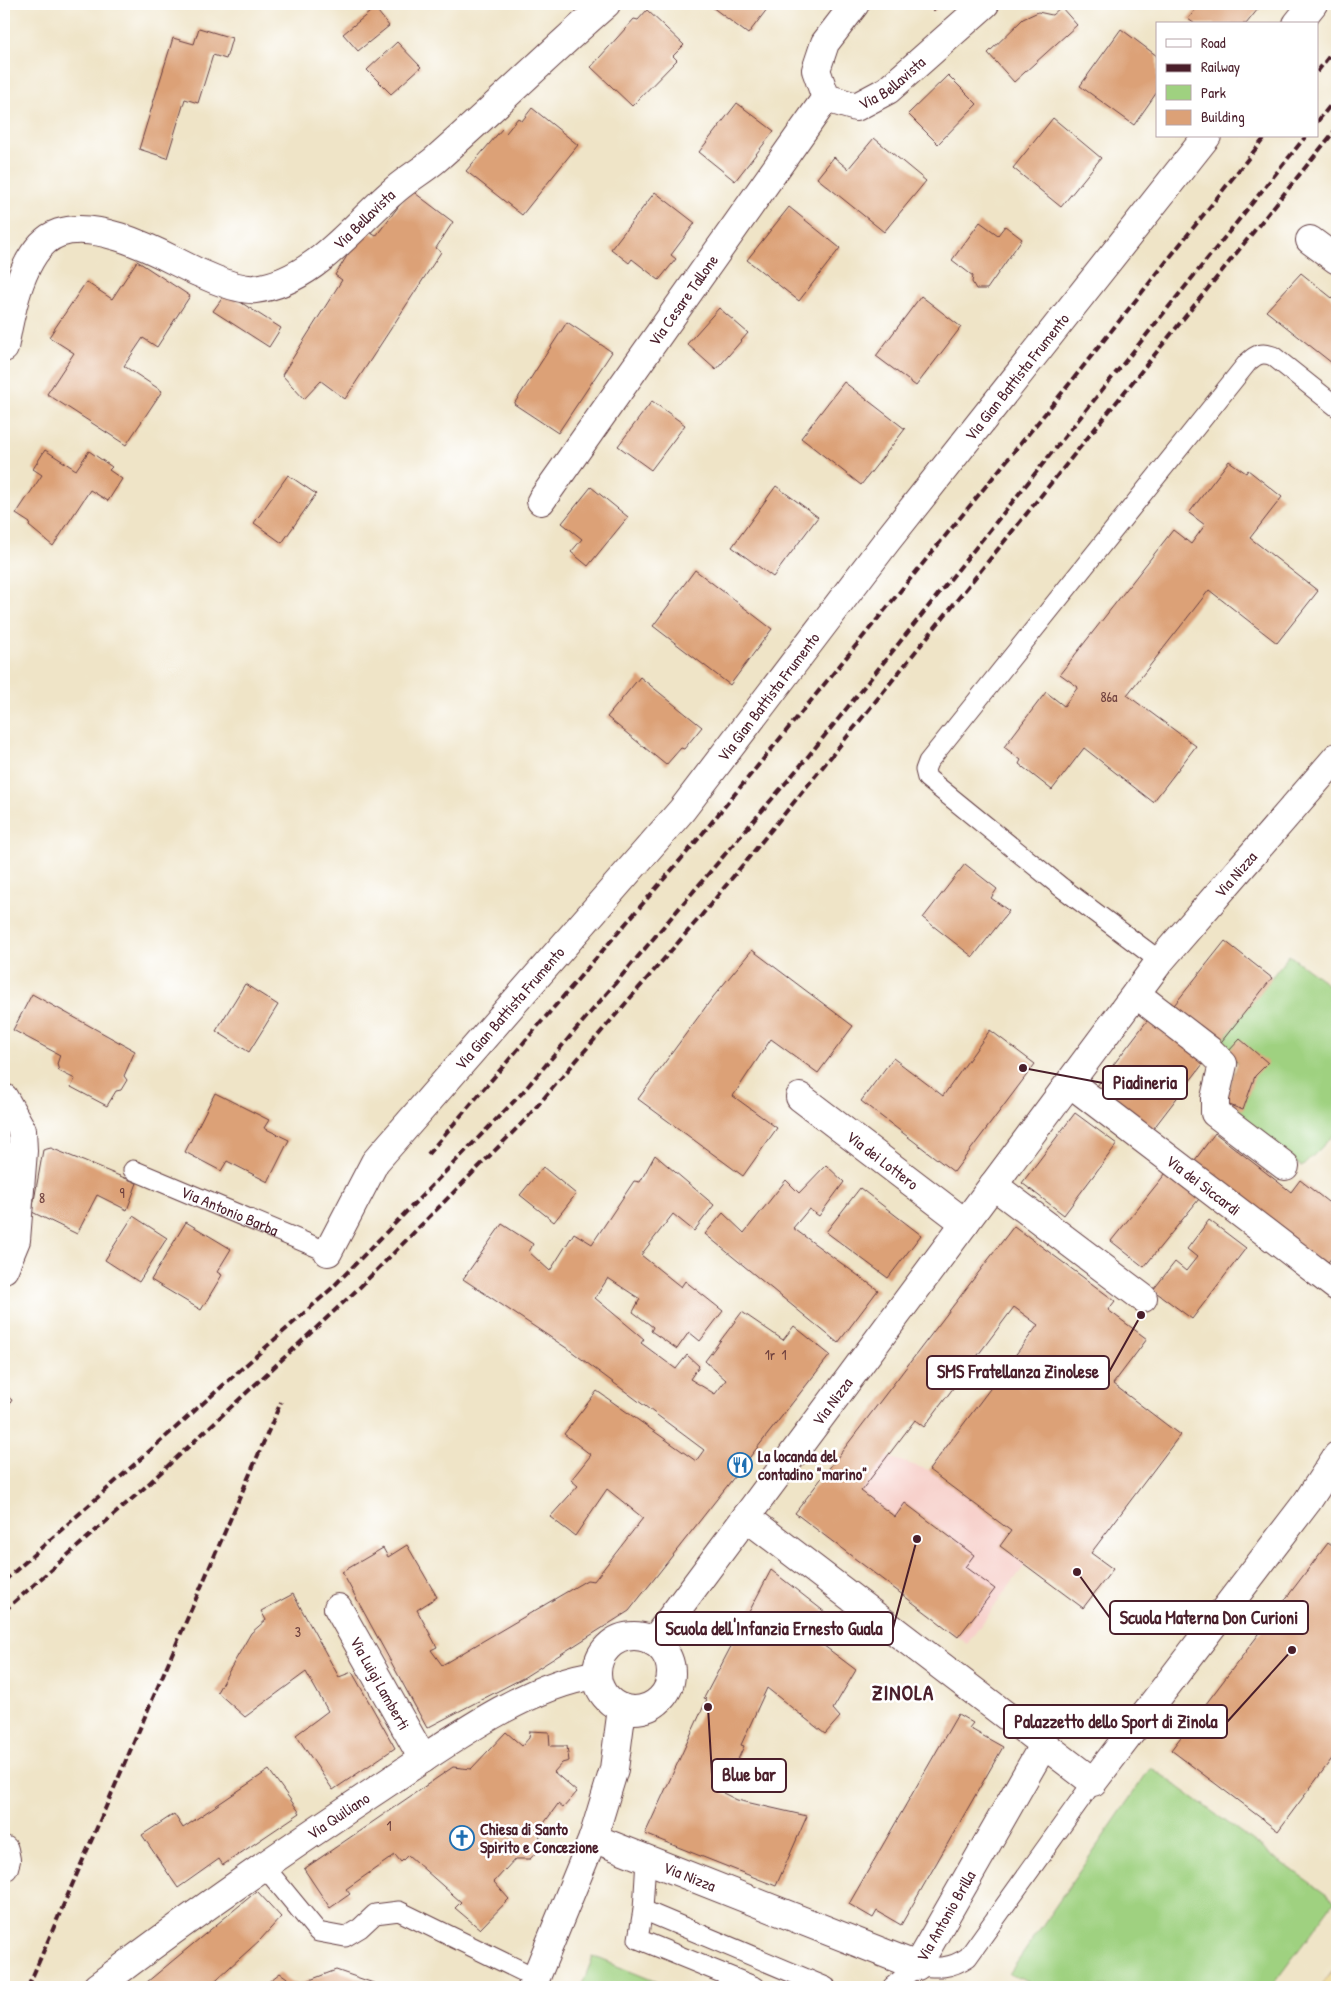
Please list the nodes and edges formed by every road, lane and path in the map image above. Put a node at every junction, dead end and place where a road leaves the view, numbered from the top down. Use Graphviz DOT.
graph roads {
  1 [pos="606,4"];
  2 [pos="855,4"];
  3 [pos="985,4"];
  4 [pos="1314,4"];
  5 [pos="1299,22"];
  6 [pos="826,98"];
  7 [pos="1205,138"];
  8 [pos="1310,240"];
  9 [pos="1337,260"];
  10 [pos="4,348"];
  11 [pos="1337,406"];
  12 [pos="541,501"];
  13 [pos="1337,757"];
  14 [pos="1160,961"];
  15 [pos="1136,994"];
  16 [pos="1070,1083"];
  17 [pos="800,1097"];
  18 [pos="4,1098"];
  19 [pos="1285,1166"];
  20 [pos="133,1170"];
  21 [pos="994,1185"];
  22 [pos="965,1223"];
  23 [pos="328,1252"];
  24 [pos="4,1269"];
  25 [pos="1337,1287"];
  26 [pos="1143,1298"];
  27 [pos="1337,1456"];
  28 [pos="746,1517"];
  29 [pos="338,1608"];
  30 [pos="653,1642"];
  31 [pos="597,1675"];
  32 [pos="622,1708"];
  33 [pos="1044,1744"];
  34 [pos="423,1759"];
  35 [pos="1093,1782"];
  36 [pos="593,1838"];
  37 [pos="4,1850"];
  38 [pos="646,1859"];
  39 [pos="263,1865"];
  40 [pos="4,1867"];
  41 [pos="643,1910"];
  42 [pos="787,1915"];
  43 [pos="910,1964"];
  44 [pos="534,1983"];
  45 [pos="97,1987"];
  46 [pos="756,1987"];
  47 [pos="826,1987"];
  48 [pos="892,1987"];
  1 -- 10 [label="street, Via Bellavista"];
  2 -- 6 [label="street"];
  3 -- 6 [label="street, Via Bellavista"];
  4 -- 5 [label="street"];
  6 -- 12 [label="street, Via Cesare Tallone"];
  7 -- 23 [label="street, Via Gian Battista Frumento"];
  8 -- 9 [label="street"];
  11 -- 14 [label="lane"];
  13 -- 14 [label="street, Via Nizza"];
  14 -- 15 [label="street, Via Nizza"];
  15 -- 16 [label="street, Via Nizza"];
  15 -- 19 [label="street"];
  16 -- 21 [label="street, Via Nizza"];
  16 -- 25 [label="street, Via dei Siccardi"];
  17 -- 22 [label="street, Via dei Lottero"];
  18 -- 24 [label="street"];
  20 -- 23 [label="lane, Via Antonio Barba"];
  21 -- 22 [label="street, Via Nizza"];
  21 -- 26 [label="street"];
  22 -- 28 [label="street, Via Nizza"];
  27 -- 35 [label="street"];
  28 -- 30 [label="street, Via Nizza"];
  28 -- 33 [label="street"];
  29 -- 34 [label="street, Via Luigi Lamberti"];
  30 -- 31 [label="street"];
  30 -- 32 [label="street"];
  31 -- 32 [label="street"];
  31 -- 34 [label="street, Via Quiliano"];
  32 -- 36 [label="street"];
  33 -- 35 [label="street"];
  33 -- 43 [label="street, Via Antonio Brilla"];
  34 -- 39 [label="street, Via Quiliano"];
  35 -- 43 [label="lane"];
  36 -- 38 [label="street, Via Nizza"];
  36 -- 44 [label="street"];
  37 -- 40 [label="street"];
  38 -- 41 [label="lane"];
  38 -- 42 [label="street, Via Nizza"];
  39 -- 44 [label="lane"];
  39 -- 45 [label="street, Via Quiliano"];
  41 -- 46 [label="lane"];
  41 -- 47 [label="lane"];
  42 -- 43 [label="street, Via Antonio Brilla"];
  43 -- 48 [label="lane"];
}
